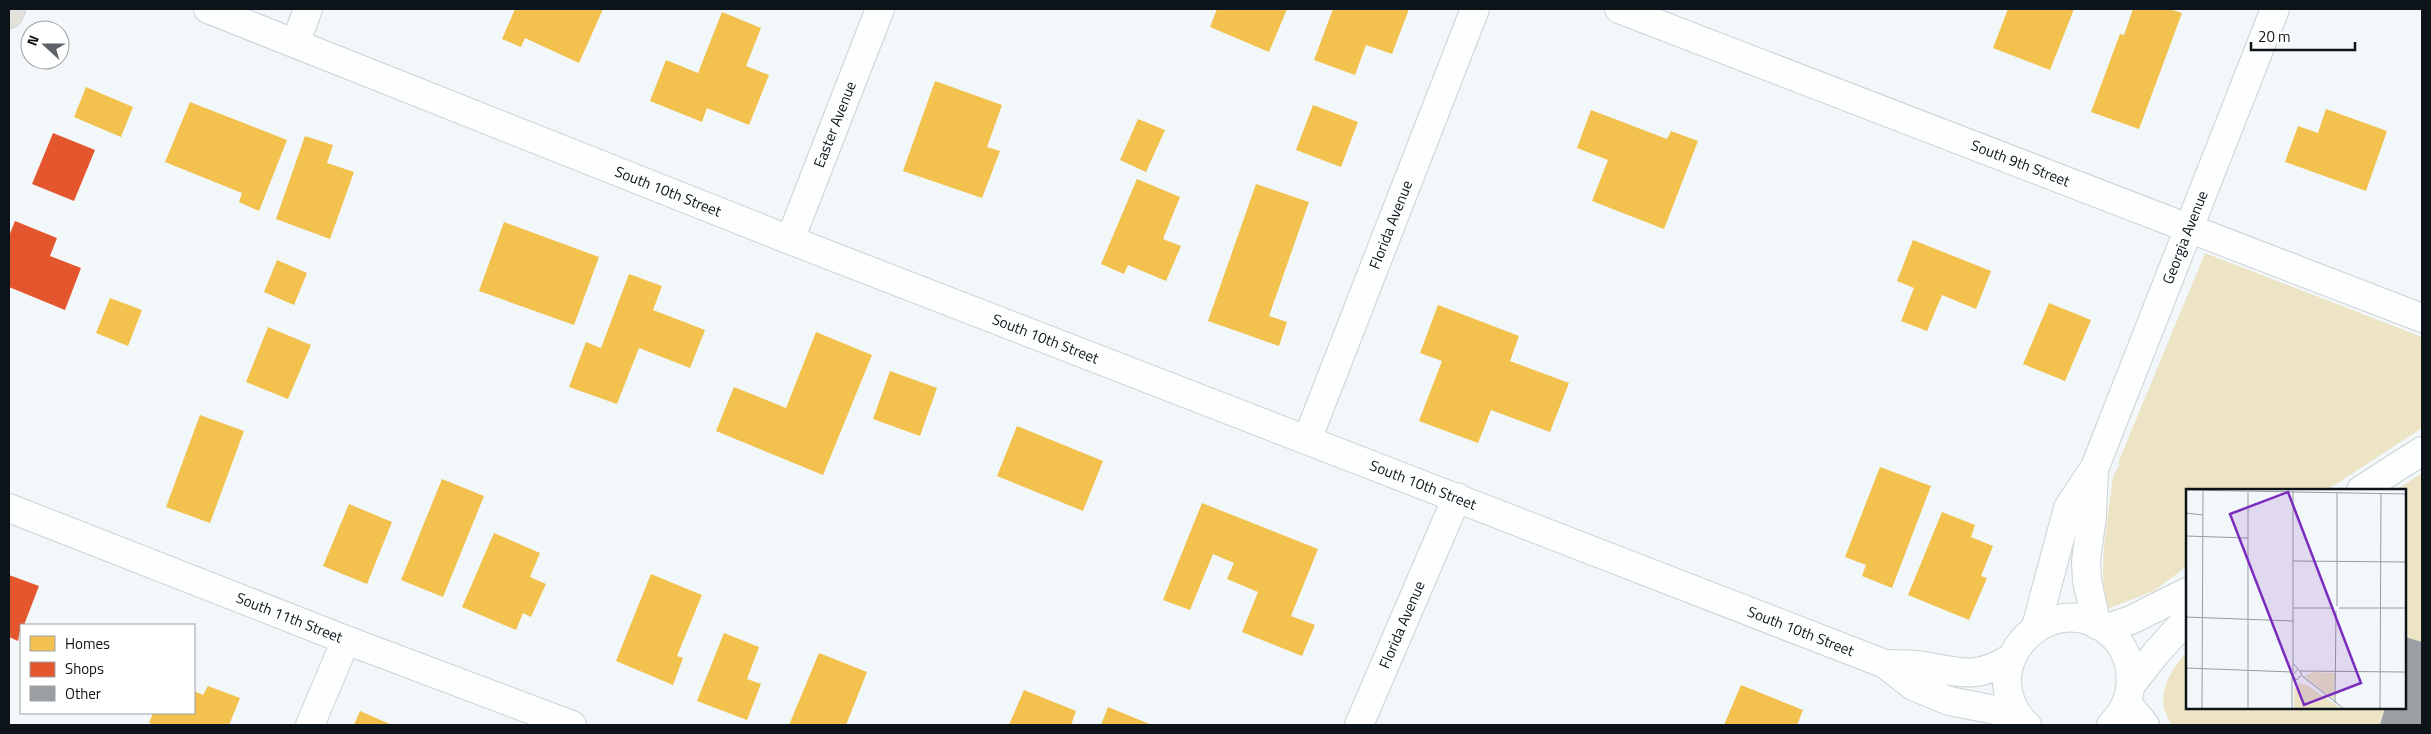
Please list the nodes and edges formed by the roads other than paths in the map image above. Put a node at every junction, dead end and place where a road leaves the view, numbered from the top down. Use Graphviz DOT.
graph roads {
  1 [pos="11,9"];
  2 [pos="208,9"];
  3 [pos="308,9"];
  4 [pos="880,9"];
  5 [pos="1475,9"];
  6 [pos="1619,9"];
  7 [pos="2275,9"];
  8 [pos="9,14"];
  9 [pos="296,42"];
  10 [pos="2189,227"];
  11 [pos="790,240"];
  12 [pos="2422,318"];
  13 [pos="1307,440"];
  14 [pos="2422,451"];
  15 [pos="2094,467"];
  16 [pos="2363,489"];
  17 [pos="1458,497"];
  18 [pos="9,508"];
  19 [pos="2186,592"];
  20 [pos="2186,620"];
  21 [pos="2036,627"];
  22 [pos="2101,627"];
  23 [pos="346,640"];
  24 [pos="2011,658"];
  25 [pos="1886,664"];
  26 [pos="2129,694"];
  27 [pos="2019,721"];
  28 [pos="310,725"];
  29 [pos="572,725"];
  30 [pos="1359,725"];
  31 [pos="2111,725"];
  32 [pos="2145,725"];
  1 -- 8 [label="main road"];
  2 -- 9 [label="street, South 10th Street"];
  3 -- 9 [label="street"];
  4 -- 11 [label="street, Easter Avenue"];
  5 -- 13 [label="street, Florida Avenue"];
  6 -- 10 [label="street, South 9th Street"];
  7 -- 10 [label="street, Georgia Avenue"];
  9 -- 11 [label="street, South 10th Street"];
  10 -- 12 [label="street, South 9th Street"];
  10 -- 15 [label="street, Georgia Avenue"];
  11 -- 13 [label="street, South 10th Street"];
  13 -- 17 [label="street, South 10th Street"];
  14 -- 16 [label="street"];
  15 -- 21 [label="street, Georgia Avenue"];
  15 -- 22 [label="street, Georgia Avenue"];
  17 -- 25 [label="street, South 10th Street"];
  17 -- 30 [label="street, Florida Avenue"];
  18 -- 23 [label="street, South 11th Street"];
  19 -- 22 [label="street"];
  20 -- 26 [label="street"];
  21 -- 22 [label="street"];
  21 -- 24 [label="street"];
  22 -- 26 [label="street"];
  23 -- 28 [label="street"];
  23 -- 29 [label="street, South 11th Street"];
  24 -- 25 [label="street, South 10th Street"];
  24 -- 27 [label="street"];
  25 -- 27 [label="street, South 10th Street"];
  26 -- 31 [label="street"];
  26 -- 32 [label="street"];
}
